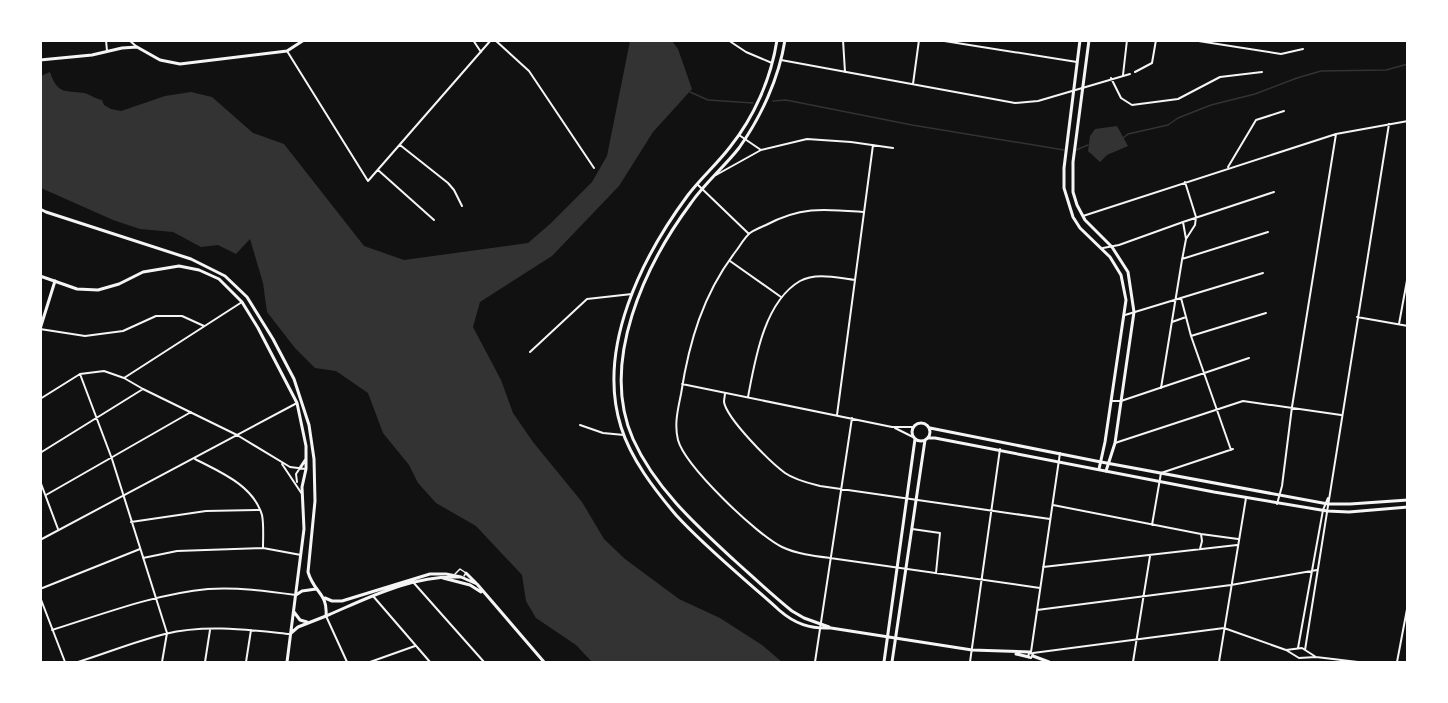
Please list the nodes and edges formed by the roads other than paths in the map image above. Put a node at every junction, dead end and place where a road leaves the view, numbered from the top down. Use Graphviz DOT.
graph roads {
  1 [pos="106,40"];
  2 [pos="129,40"];
  3 [pos="295,40"];
  4 [pos="304,40"];
  5 [pos="473,40"];
  6 [pos="493,40"];
  7 [pos="728,40"];
  8 [pos="777,40"];
  9 [pos="785,40"];
  10 [pos="843,40"];
  11 [pos="919,40"];
  12 [pos="938,40"];
  13 [pos="1080,40"];
  14 [pos="1089,40"];
  15 [pos="1127,40"];
  16 [pos="1156,40"];
  17 [pos="1192,40"];
  18 [pos="1238,40"];
  19 [pos="299,44"];
  20 [pos="137,47"];
  21 [pos="1237,47"];
  22 [pos="1303,49"];
  23 [pos="107,51"];
  24 [pos="287,51"];
  25 [pos="481,52"];
  26 [pos="40,60"];
  27 [pos="781,60"];
  28 [pos="1077,62"];
  29 [pos="772,63"];
  30 [pos="846,72"];
  31 [pos="1135,72"];
  32 [pos="1262,72"];
  33 [pos="1130,74"];
  34 [pos="1123,75"];
  35 [pos="1111,78"];
  36 [pos="912,84"];
  37 [pos="1083,87"];
  38 [pos="1073,90"];
  39 [pos="1284,111"];
  40 [pos="1407,121"];
  41 [pos="1389,124"];
  42 [pos="1336,134"];
  43 [pos="739,135"];
  44 [pos="745,138"];
  45 [pos="400,145"];
  46 [pos="873,145"];
  47 [pos="893,148"];
  48 [pos="760,150"];
  49 [pos="1228,167"];
  50 [pos="594,168"];
  51 [pos="378,170"];
  52 [pos="713,176"];
  53 [pos="1185,182"];
  54 [pos="697,184"];
  55 [pos="702,188"];
  56 [pos="1274,192"];
  57 [pos="1076,201"];
  58 [pos="1068,203"];
  59 [pos="462,206"];
  60 [pos="40,209"];
  61 [pos="863,212"];
  62 [pos="1082,216"];
  63 [pos="1196,217"];
  64 [pos="434,220"];
  65 [pos="1182,222"];
  66 [pos="1268,232"];
  67 [pos="749,234"];
  68 [pos="658,238"];
  69 [pos="1186,239"];
  70 [pos="664,242"];
  71 [pos="1112,247"];
  72 [pos="1102,248"];
  73 [pos="729,260"];
  74 [pos="1182,260"];
  75 [pos="1263,273"];
  76 [pos="1407,275"];
  77 [pos="40,276"];
  78 [pos="855,280"];
  79 [pos="55,281"];
  80 [pos="1407,283"];
  81 [pos="636,284"];
  82 [pos="643,286"];
  83 [pos="632,294"];
  84 [pos="639,296"];
  85 [pos="782,297"];
  86 [pos="1181,298"];
  87 [pos="1174,300"];
  88 [pos="242,302"];
  89 [pos="1134,312"];
  90 [pos="1266,313"];
  91 [pos="1125,315"];
  92 [pos="1186,317"];
  93 [pos="1357,317"];
  94 [pos="1171,322"];
  95 [pos="1399,324"];
  96 [pos="204,326"];
  97 [pos="1407,326"];
  98 [pos="40,329"];
  99 [pos="1191,336"];
  100 [pos="530,352"];
  101 [pos="1249,358"];
  102 [pos="1204,373"];
  103 [pos="80,374"];
  104 [pos="124,378"];
  105 [pos="682,384"];
  106 [pos="1161,388"];
  107 [pos="142,390"];
  108 [pos="725,393"];
  109 [pos="748,397"];
  110 [pos="40,399"];
  111 [pos="1112,401"];
  112 [pos="1121,401"];
  113 [pos="615,402"];
  114 [pos="622,402"];
  115 [pos="297,403"];
  116 [pos="1292,407"];
  117 [pos="1216,410"];
  118 [pos="191,412"];
  119 [pos="837,415"];
  120 [pos="1341,415"];
  121 [pos="97,418"];
  122 [pos="852,418"];
  123 [pos="580,425"];
  124 [pos="892,427"];
  125 [pos="913,427"];
  126 [pos="930,428"];
  127 [pos="237,435"];
  128 [pos="624,435"];
  129 [pos="914,438"];
  130 [pos="927,439"];
  131 [pos="1106,442"];
  132 [pos="1115,443"];
  133 [pos="1000,449"];
  134 [pos="40,453"];
  135 [pos="1060,453"];
  136 [pos="195,458"];
  137 [pos="307,458"];
  138 [pos="112,459"];
  139 [pos="1058,460"];
  140 [pos="280,462"];
  141 [pos="1101,462"];
  142 [pos="1109,464"];
  143 [pos="300,468"];
  144 [pos="306,469"];
  145 [pos="1099,470"];
  146 [pos="1106,471"];
  147 [pos="1161,473"];
  148 [pos="315,477"];
  149 [pos="40,482"];
  150 [pos="1160,482"];
  151 [pos="297,485"];
  152 [pos="664,488"];
  153 [pos="841,489"];
  154 [pos="658,492"];
  155 [pos="46,495"];
  156 [pos="303,496"];
  157 [pos="1280,496"];
  158 [pos="123,497"];
  159 [pos="908,498"];
  160 [pos="1246,498"];
  161 [pos="915,499"];
  162 [pos="1407,500"];
  163 [pos="1326,503"];
  164 [pos="1369,503"];
  165 [pos="1277,504"];
  166 [pos="1358,504"];
  167 [pos="1053,505"];
  168 [pos="1407,507"];
  169 [pos="259,510"];
  170 [pos="992,510"];
  171 [pos="1369,510"];
  172 [pos="1325,511"];
  173 [pos="1359,511"];
  174 [pos="1050,519"];
  175 [pos="131,522"];
  176 [pos="1152,525"];
  177 [pos="911,529"];
  178 [pos="59,531"];
  179 [pos="1201,534"];
  180 [pos="1238,539"];
  181 [pos="40,540"];
  182 [pos="1237,545"];
  183 [pos="263,548"];
  184 [pos="140,549"];
  185 [pos="1200,549"];
  186 [pos="301,555"];
  187 [pos="1150,556"];
  188 [pos="143,558"];
  189 [pos="830,558"];
  190 [pos="734,559"];
  191 [pos="729,564"];
  192 [pos="1043,567"];
  193 [pos="898,568"];
  194 [pos="905,569"];
  195 [pos="1317,570"];
  196 [pos="1311,571"];
  197 [pos="466,573"];
  198 [pos="936,573"];
  199 [pos="430,574"];
  200 [pos="454,575"];
  201 [pos="441,577"];
  202 [pos="461,577"];
  203 [pos="981,579"];
  204 [pos="413,582"];
  205 [pos="477,584"];
  206 [pos="1231,585"];
  207 [pos="1040,588"];
  208 [pos="40,589"];
  209 [pos="316,589"];
  210 [pos="296,595"];
  211 [pos="362,595"];
  212 [pos="485,595"];
  213 [pos="40,597"];
  214 [pos="373,597"];
  215 [pos="1143,597"];
  216 [pos="156,598"];
  217 [pos="325,598"];
  218 [pos="1407,604"];
  219 [pos="294,610"];
  220 [pos="1037,610"];
  221 [pos="326,616"];
  222 [pos="804,618"];
  223 [pos="309,623"];
  224 [pos="802,625"];
  225 [pos="821,626"];
  226 [pos="1224,628"];
  227 [pos="210,629"];
  228 [pos="52,630"];
  229 [pos="250,630"];
  230 [pos="167,633"];
  231 [pos="290,634"];
  232 [pos="888,636"];
  233 [pos="895,638"];
  234 [pos="1137,640"];
  235 [pos="415,646"];
  236 [pos="1298,649"];
  237 [pos="972,650"];
  238 [pos="1286,650"];
  239 [pos="1305,651"];
  240 [pos="1031,655"];
  241 [pos="1296,656"];
  242 [pos="1316,657"];
  243 [pos="1304,658"];
  244 [pos="379,659"];
  245 [pos="64,663"];
  246 [pos="78,663"];
  247 [pos="162,663"];
  248 [pos="205,663"];
  249 [pos="246,663"];
  250 [pos="287,663"];
  251 [pos="347,663"];
  252 [pos="370,663"];
  253 [pos="382,663"];
  254 [pos="430,663"];
  255 [pos="484,663"];
  256 [pos="544,663"];
  257 [pos="815,663"];
  258 [pos="884,663"];
  259 [pos="892,663"];
  260 [pos="970,663"];
  261 [pos="1029,663"];
  262 [pos="1049,663"];
  263 [pos="1133,663"];
  264 [pos="1219,663"];
  265 [pos="1296,663"];
  266 [pos="1302,663"];
  267 [pos="1358,663"];
  268 [pos="1397,663"];
  1 -- 23 [label="street"];
  2 -- 20 [label="street"];
  3 -- 19 [label="street"];
  4 -- 19 [label="street"];
  5 -- 25 [label="street"];
  6 -- 25 [label="street"];
  6 -- 50 [label="street"];
  7 -- 29 [label="street"];
  8 -- 29 [label="street"];
  9 -- 27 [label="street"];
  10 -- 30 [label="street"];
  11 -- 36 [label="street"];
  12 -- 28 [label="street"];
  13 -- 28 [label="street"];
  14 -- 37 [label="street"];
  15 -- 34 [label="street"];
  16 -- 31 [label="street"];
  17 -- 21 [label="street"];
  18 -- 21 [label="street"];
  19 -- 24 [label="street"];
  20 -- 23 [label="street"];
  20 -- 24 [label="street"];
  21 -- 22 [label="street"];
  23 -- 26 [label="street"];
  24 -- 51 [label="street"];
  25 -- 45 [label="street"];
  27 -- 30 [label="street"];
  27 -- 44 [label="street"];
  28 -- 38 [label="street"];
  29 -- 43 [label="street"];
  30 -- 36 [label="street"];
  32 -- 35 [label="street"];
  33 -- 34 [label="street"];
  34 -- 35 [label="street"];
  35 -- 37 [label="street"];
  36 -- 38 [label="street"];
  37 -- 38 [label="street"];
  37 -- 57 [label="street"];
  38 -- 58 [label="street"];
  39 -- 49 [label="street"];
  40 -- 41 [label="street"];
  41 -- 42 [label="street"];
  41 -- 93 [label="street"];
  42 -- 49 [label="street"];
  42 -- 116 [label="street"];
  43 -- 44 [label="street"];
  43 -- 54 [label="street"];
  44 -- 48 [label="street"];
  44 -- 52 [label="street"];
  45 -- 51 [label="street"];
  45 -- 59 [label="street"];
  46 -- 47 [label="street"];
  46 -- 48 [label="street"];
  46 -- 61 [label="street"];
  48 -- 52 [label="street"];
  49 -- 53 [label="street"];
  51 -- 64 [label="street"];
  52 -- 55 [label="street"];
  53 -- 62 [label="street"];
  53 -- 63 [label="street"];
  54 -- 55 [label="street"];
  54 -- 68 [label="street"];
  55 -- 67 [label="street"];
  55 -- 70 [label="street"];
  56 -- 63 [label="street"];
  57 -- 58 [label="street"];
  57 -- 62 [label="street"];
  58 -- 72 [label="street"];
  60 -- 148 [label="street"];
  61 -- 67 [label="street"];
  61 -- 78 [label="street"];
  62 -- 71 [label="street"];
  63 -- 65 [label="street"];
  63 -- 69 [label="street"];
  65 -- 69 [label="street"];
  65 -- 71 [label="street"];
  66 -- 74 [label="street"];
  67 -- 73 [label="street"];
  68 -- 70 [label="street"];
  68 -- 81 [label="street"];
  69 -- 74 [label="street"];
  70 -- 82 [label="street"];
  71 -- 72 [label="street"];
  71 -- 89 [label="street"];
  72 -- 91 [label="street"];
  73 -- 85 [label="street"];
  73 -- 105 [label="street"];
  74 -- 87 [label="street"];
  75 -- 86 [label="street"];
  76 -- 80 [label="street"];
  77 -- 79 [label="street"];
  78 -- 85 [label="street"];
  78 -- 119 [label="street"];
  79 -- 88 [label="street"];
  79 -- 98 [label="street"];
  80 -- 95 [label="street"];
  81 -- 82 [label="street"];
  81 -- 83 [label="street"];
  82 -- 84 [label="street"];
  83 -- 84 [label="street"];
  83 -- 100 [label="street"];
  83 -- 113 [label="street"];
  84 -- 114 [label="street"];
  85 -- 109 [label="street"];
  86 -- 87 [label="street"];
  86 -- 92 [label="street"];
  87 -- 89 [label="street"];
  87 -- 94 [label="street"];
  88 -- 96 [label="street"];
  88 -- 115 [label="street"];
  89 -- 91 [label="street"];
  89 -- 112 [label="street"];
  90 -- 99 [label="street"];
  91 -- 111 [label="street"];
  92 -- 94 [label="street"];
  92 -- 99 [label="street"];
  93 -- 95 [label="street"];
  93 -- 120 [label="street"];
  94 -- 106 [label="street"];
  95 -- 97 [label="street"];
  96 -- 98 [label="street"];
  96 -- 104 [label="street"];
  99 -- 102 [label="street"];
  101 -- 102 [label="street"];
  102 -- 106 [label="street"];
  102 -- 117 [label="street"];
  103 -- 104 [label="street"];
  103 -- 110 [label="street"];
  103 -- 121 [label="street"];
  104 -- 107 [label="street"];
  105 -- 108 [label="street"];
  105 -- 189 [label="street"];
  106 -- 112 [label="street"];
  107 -- 118 [label="street"];
  107 -- 121 [label="street"];
  108 -- 109 [label="street"];
  108 -- 153 [label="street"];
  109 -- 119 [label="street"];
  111 -- 112 [label="street"];
  111 -- 131 [label="street"];
  112 -- 132 [label="street"];
  113 -- 114 [label="street"];
  113 -- 128 [label="street"];
  114 -- 152 [label="street"];
  115 -- 127 [label="street"];
  115 -- 137 [label="street"];
  116 -- 117 [label="street"];
  116 -- 120 [label="street"];
  116 -- 157 [label="street"];
  117 -- 132 [label="street"];
  117 -- 147 [label="street"];
  118 -- 127 [label="street"];
  118 -- 138 [label="street"];
  119 -- 122 [label="street"];
  120 -- 163 [label="street"];
  121 -- 134 [label="street"];
  121 -- 138 [label="street"];
  122 -- 124 [label="street"];
  122 -- 153 [label="street"];
  123 -- 128 [label="street"];
  124 -- 125 [label="street"];
  124 -- 129 [label="street"];
  125 -- 126 [label="street"];
  125 -- 129 [label="street"];
  126 -- 130 [label="street"];
  126 -- 135 [label="street"];
  127 -- 136 [label="street"];
  127 -- 140 [label="street"];
  128 -- 154 [label="street"];
  129 -- 130 [label="street"];
  129 -- 159 [label="street"];
  130 -- 133 [label="street"];
  130 -- 161 [label="street"];
  131 -- 132 [label="street"];
  131 -- 141 [label="street"];
  132 -- 142 [label="street"];
  133 -- 139 [label="street"];
  133 -- 170 [label="street"];
  135 -- 139 [label="street"];
  135 -- 141 [label="street"];
  136 -- 158 [label="street"];
  136 -- 169 [label="street"];
  137 -- 143 [label="street"];
  137 -- 144 [label="street"];
  138 -- 155 [label="street"];
  138 -- 158 [label="street"];
  139 -- 145 [label="street"];
  139 -- 167 [label="street"];
  140 -- 143 [label="street"];
  140 -- 151 [label="street"];
  141 -- 142 [label="street"];
  141 -- 145 [label="street"];
  142 -- 146 [label="street"];
  142 -- 147 [label="street"];
  143 -- 144 [label="street"];
  143 -- 151 [label="street"];
  144 -- 148 [label="street"];
  144 -- 156 [label="street"];
  145 -- 146 [label="street"];
  146 -- 150 [label="street"];
  147 -- 150 [label="street"];
  147 -- 157 [label="street"];
  148 -- 209 [label="street"];
  149 -- 155 [label="street"];
  150 -- 160 [label="street"];
  150 -- 176 [label="street"];
  151 -- 156 [label="street"];
  152 -- 154 [label="street"];
  152 -- 190 [label="street"];
  153 -- 159 [label="street"];
  153 -- 189 [label="street"];
  154 -- 191 [label="street"];
  155 -- 178 [label="street"];
  156 -- 186 [label="street"];
  157 -- 163 [label="street"];
  157 -- 165 [label="street"];
  158 -- 175 [label="street"];
  158 -- 178 [label="street"];
  159 -- 161 [label="street"];
  159 -- 193 [label="street"];
  160 -- 165 [label="street"];
  160 -- 180 [label="street"];
  161 -- 170 [label="street"];
  161 -- 177 [label="street"];
  162 -- 164 [label="street"];
  163 -- 166 [label="street"];
  163 -- 172 [label="street"];
  164 -- 166 [label="street"];
  164 -- 171 [label="street"];
  165 -- 172 [label="street"];
  166 -- 173 [label="street"];
  167 -- 174 [label="street"];
  167 -- 176 [label="street"];
  168 -- 171 [label="street"];
  169 -- 175 [label="street"];
  169 -- 183 [label="street"];
  170 -- 174 [label="street"];
  170 -- 203 [label="street"];
  171 -- 173 [label="street"];
  172 -- 173 [label="street"];
  172 -- 195 [label="street"];
  172 -- 196 [label="street"];
  174 -- 192 [label="street"];
  175 -- 184 [label="street"];
  176 -- 179 [label="street"];
  177 -- 194 [label="street"];
  177 -- 198 [label="street"];
  178 -- 181 [label="street"];
  179 -- 180 [label="street"];
  179 -- 185 [label="street"];
  180 -- 182 [label="street"];
  182 -- 185 [label="street"];
  182 -- 206 [label="street"];
  183 -- 186 [label="street"];
  183 -- 188 [label="street"];
  184 -- 188 [label="street"];
  184 -- 208 [label="street"];
  185 -- 187 [label="street"];
  186 -- 210 [label="street"];
  187 -- 192 [label="street"];
  187 -- 215 [label="street"];
  188 -- 216 [label="street"];
  189 -- 193 [label="street"];
  189 -- 225 [label="street"];
  190 -- 191 [label="street"];
  190 -- 222 [label="street"];
  191 -- 224 [label="street"];
  192 -- 207 [label="street"];
  193 -- 194 [label="street"];
  193 -- 232 [label="street"];
  194 -- 198 [label="street"];
  194 -- 233 [label="street"];
  195 -- 196 [label="street"];
  195 -- 239 [label="street"];
  196 -- 206 [label="street"];
  196 -- 236 [label="street"];
  197 -- 200 [label="lane"];
  197 -- 202 [label="lane"];
  197 -- 205 [label="street"];
  198 -- 203 [label="street"];
  199 -- 200 [label="street"];
  199 -- 204 [label="street"];
  199 -- 211 [label="street"];
  200 -- 202 [label="street"];
  201 -- 202 [label="street"];
  201 -- 204 [label="street"];
  201 -- 212 [label="street"];
  202 -- 205 [label="street"];
  203 -- 207 [label="street"];
  203 -- 237 [label="street"];
  204 -- 214 [label="street"];
  204 -- 255 [label="street"];
  205 -- 212 [label="street"];
  206 -- 215 [label="street"];
  206 -- 226 [label="street"];
  207 -- 220 [label="street"];
  209 -- 210 [label="street"];
  209 -- 217 [label="street"];
  210 -- 216 [label="street"];
  210 -- 219 [label="street"];
  211 -- 214 [label="street"];
  211 -- 217 [label="street"];
  212 -- 256 [label="street"];
  213 -- 228 [label="street"];
  214 -- 221 [label="street"];
  214 -- 235 [label="street"];
  215 -- 220 [label="street"];
  215 -- 234 [label="street"];
  216 -- 228 [label="street"];
  216 -- 230 [label="street"];
  217 -- 221 [label="street"];
  218 -- 268 [label="street"];
  219 -- 223 [label="street"];
  219 -- 231 [label="street"];
  220 -- 240 [label="street"];
  221 -- 223 [label="street"];
  221 -- 251 [label="street"];
  222 -- 224 [label="street"];
  222 -- 225 [label="street"];
  223 -- 231 [label="street"];
  224 -- 225 [label="street"];
  225 -- 232 [label="street"];
  225 -- 257 [label="street"];
  226 -- 234 [label="street"];
  226 -- 238 [label="street"];
  226 -- 264 [label="street"];
  227 -- 229 [label="street"];
  227 -- 230 [label="street"];
  227 -- 248 [label="street"];
  228 -- 245 [label="street"];
  229 -- 231 [label="street"];
  229 -- 249 [label="street"];
  230 -- 246 [label="street"];
  230 -- 247 [label="street"];
  231 -- 250 [label="street"];
  232 -- 233 [label="street"];
  232 -- 258 [label="street"];
  233 -- 237 [label="street"];
  233 -- 259 [label="street"];
  234 -- 240 [label="street"];
  234 -- 263 [label="street"];
  235 -- 244 [label="street"];
  235 -- 254 [label="street"];
  236 -- 238 [label="street"];
  236 -- 239 [label="street"];
  236 -- 241 [label="street"];
  237 -- 240 [label="street"];
  237 -- 260 [label="street"];
  238 -- 241 [label="street"];
  239 -- 242 [label="street"];
  239 -- 243 [label="street"];
  240 -- 261 [label="street"];
  240 -- 262 [label="street"];
  241 -- 243 [label="street"];
  241 -- 265 [label="street"];
  242 -- 243 [label="street"];
  242 -- 267 [label="street"];
  243 -- 266 [label="street"];
  244 -- 252 [label="street"];
  244 -- 253 [label="street"];
}
